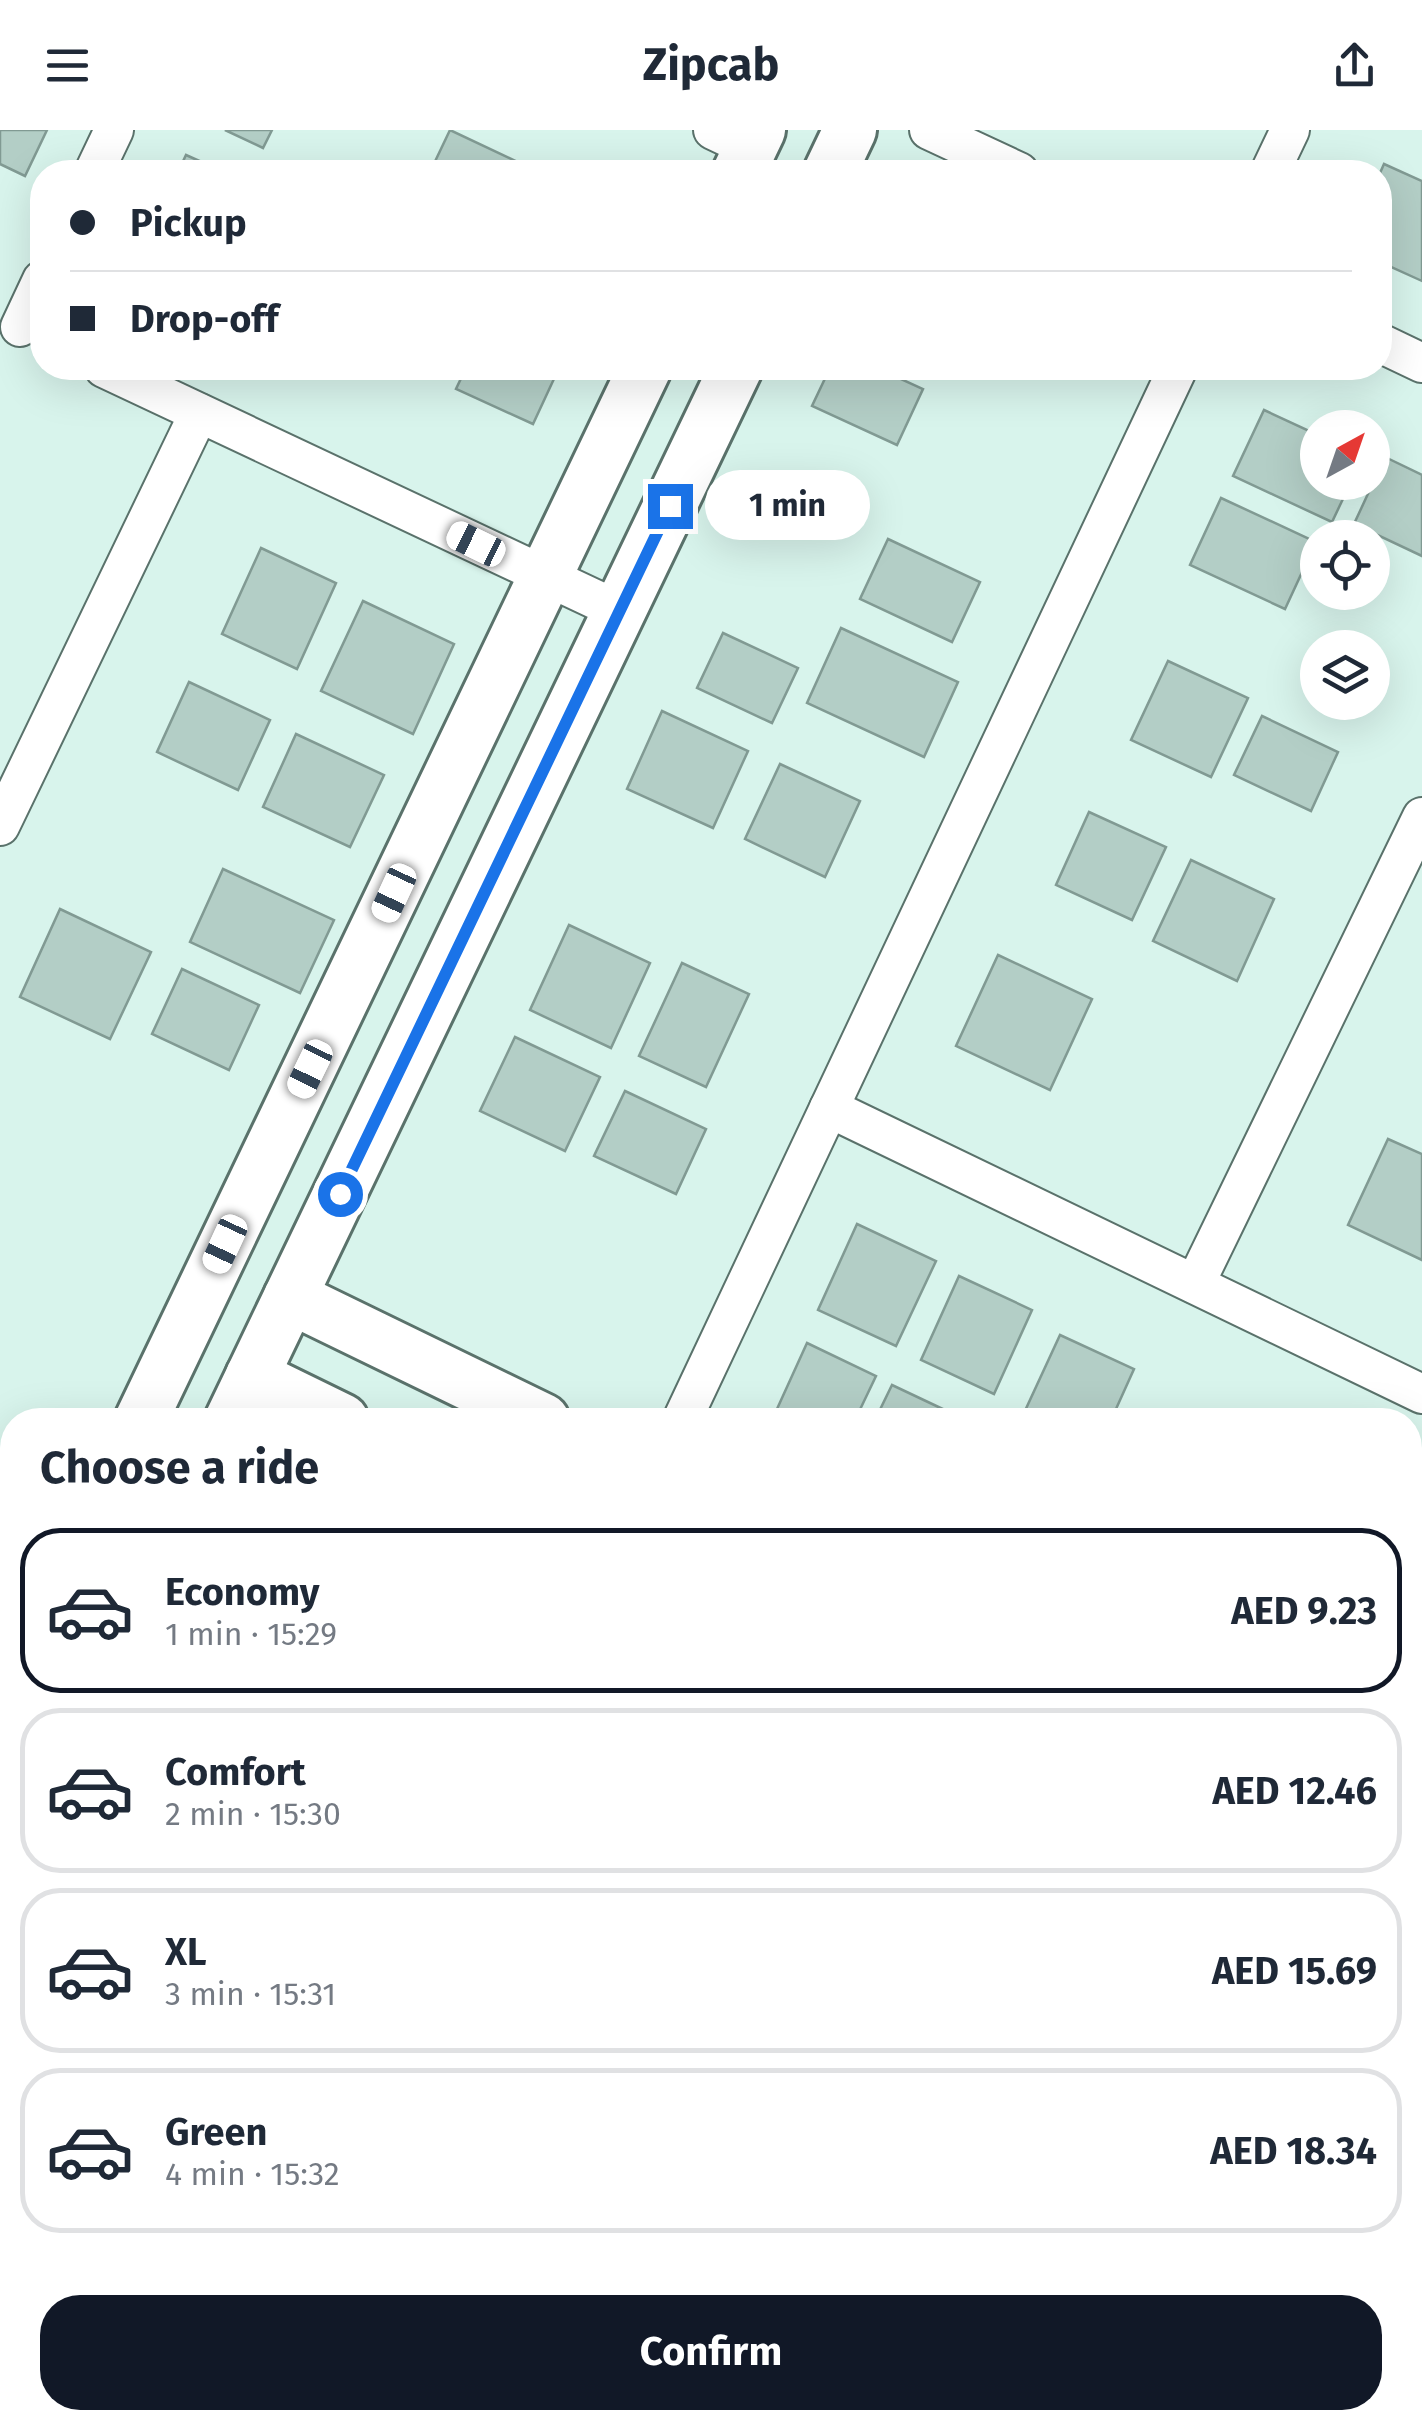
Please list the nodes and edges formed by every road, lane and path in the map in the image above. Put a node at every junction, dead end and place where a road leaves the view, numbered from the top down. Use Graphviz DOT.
graph roads {
  1 [pos="114,130"];
  2 [pos="850,130"];
  3 [pos="929,130"];
  4 [pos="1290,130"];
  5 [pos="100,160"];
  6 [pos="836,160"];
  7 [pos="993,160"];
  8 [pos="1276,160"];
  9 [pos="1392,349"];
  10 [pos="1422,363"];
  11 [pos="129,380"];
  12 [pos="640,380"];
  13 [pos="730,380"];
  14 [pos="1172,380"];
  15 [pos="199,413"];
  16 [pos="545,577"];
  17 [pos="620,610"];
  18 [pos="1422,817"];
  19 [pos="0,826"];
  20 [pos="829,1108"];
  21 [pos="1195,1284"];
  22 [pos="290,1298"];
  23 [pos="1422,1394"];
  24 [pos="242,1398"];
  25 [pos="147,1408"];
  26 [pos="287,1408"];
  27 [pos="518,1408"];
  28 [pos="688,1408"];
  1 -- 5 [label="street"];
  2 -- 6 [label="street"];
  3 -- 7 [label="street"];
  4 -- 8 [label="street"];
  9 -- 10 [label="street"];
  11 -- 15 [label="street"];
  12 -- 16 [label="street"];
  13 -- 17 [label="street"];
  14 -- 20 [label="street"];
  15 -- 16 [label="street"];
  15 -- 19 [label="street"];
  16 -- 17 [label="street"];
  16 -- 25 [label="street"];
  17 -- 22 [label="street"];
  18 -- 21 [label="street"];
  20 -- 21 [label="street"];
  20 -- 28 [label="street"];
  21 -- 23 [label="street"];
  22 -- 24 [label="street"];
  22 -- 27 [label="street"];
  24 -- 26 [label="street"];
}
